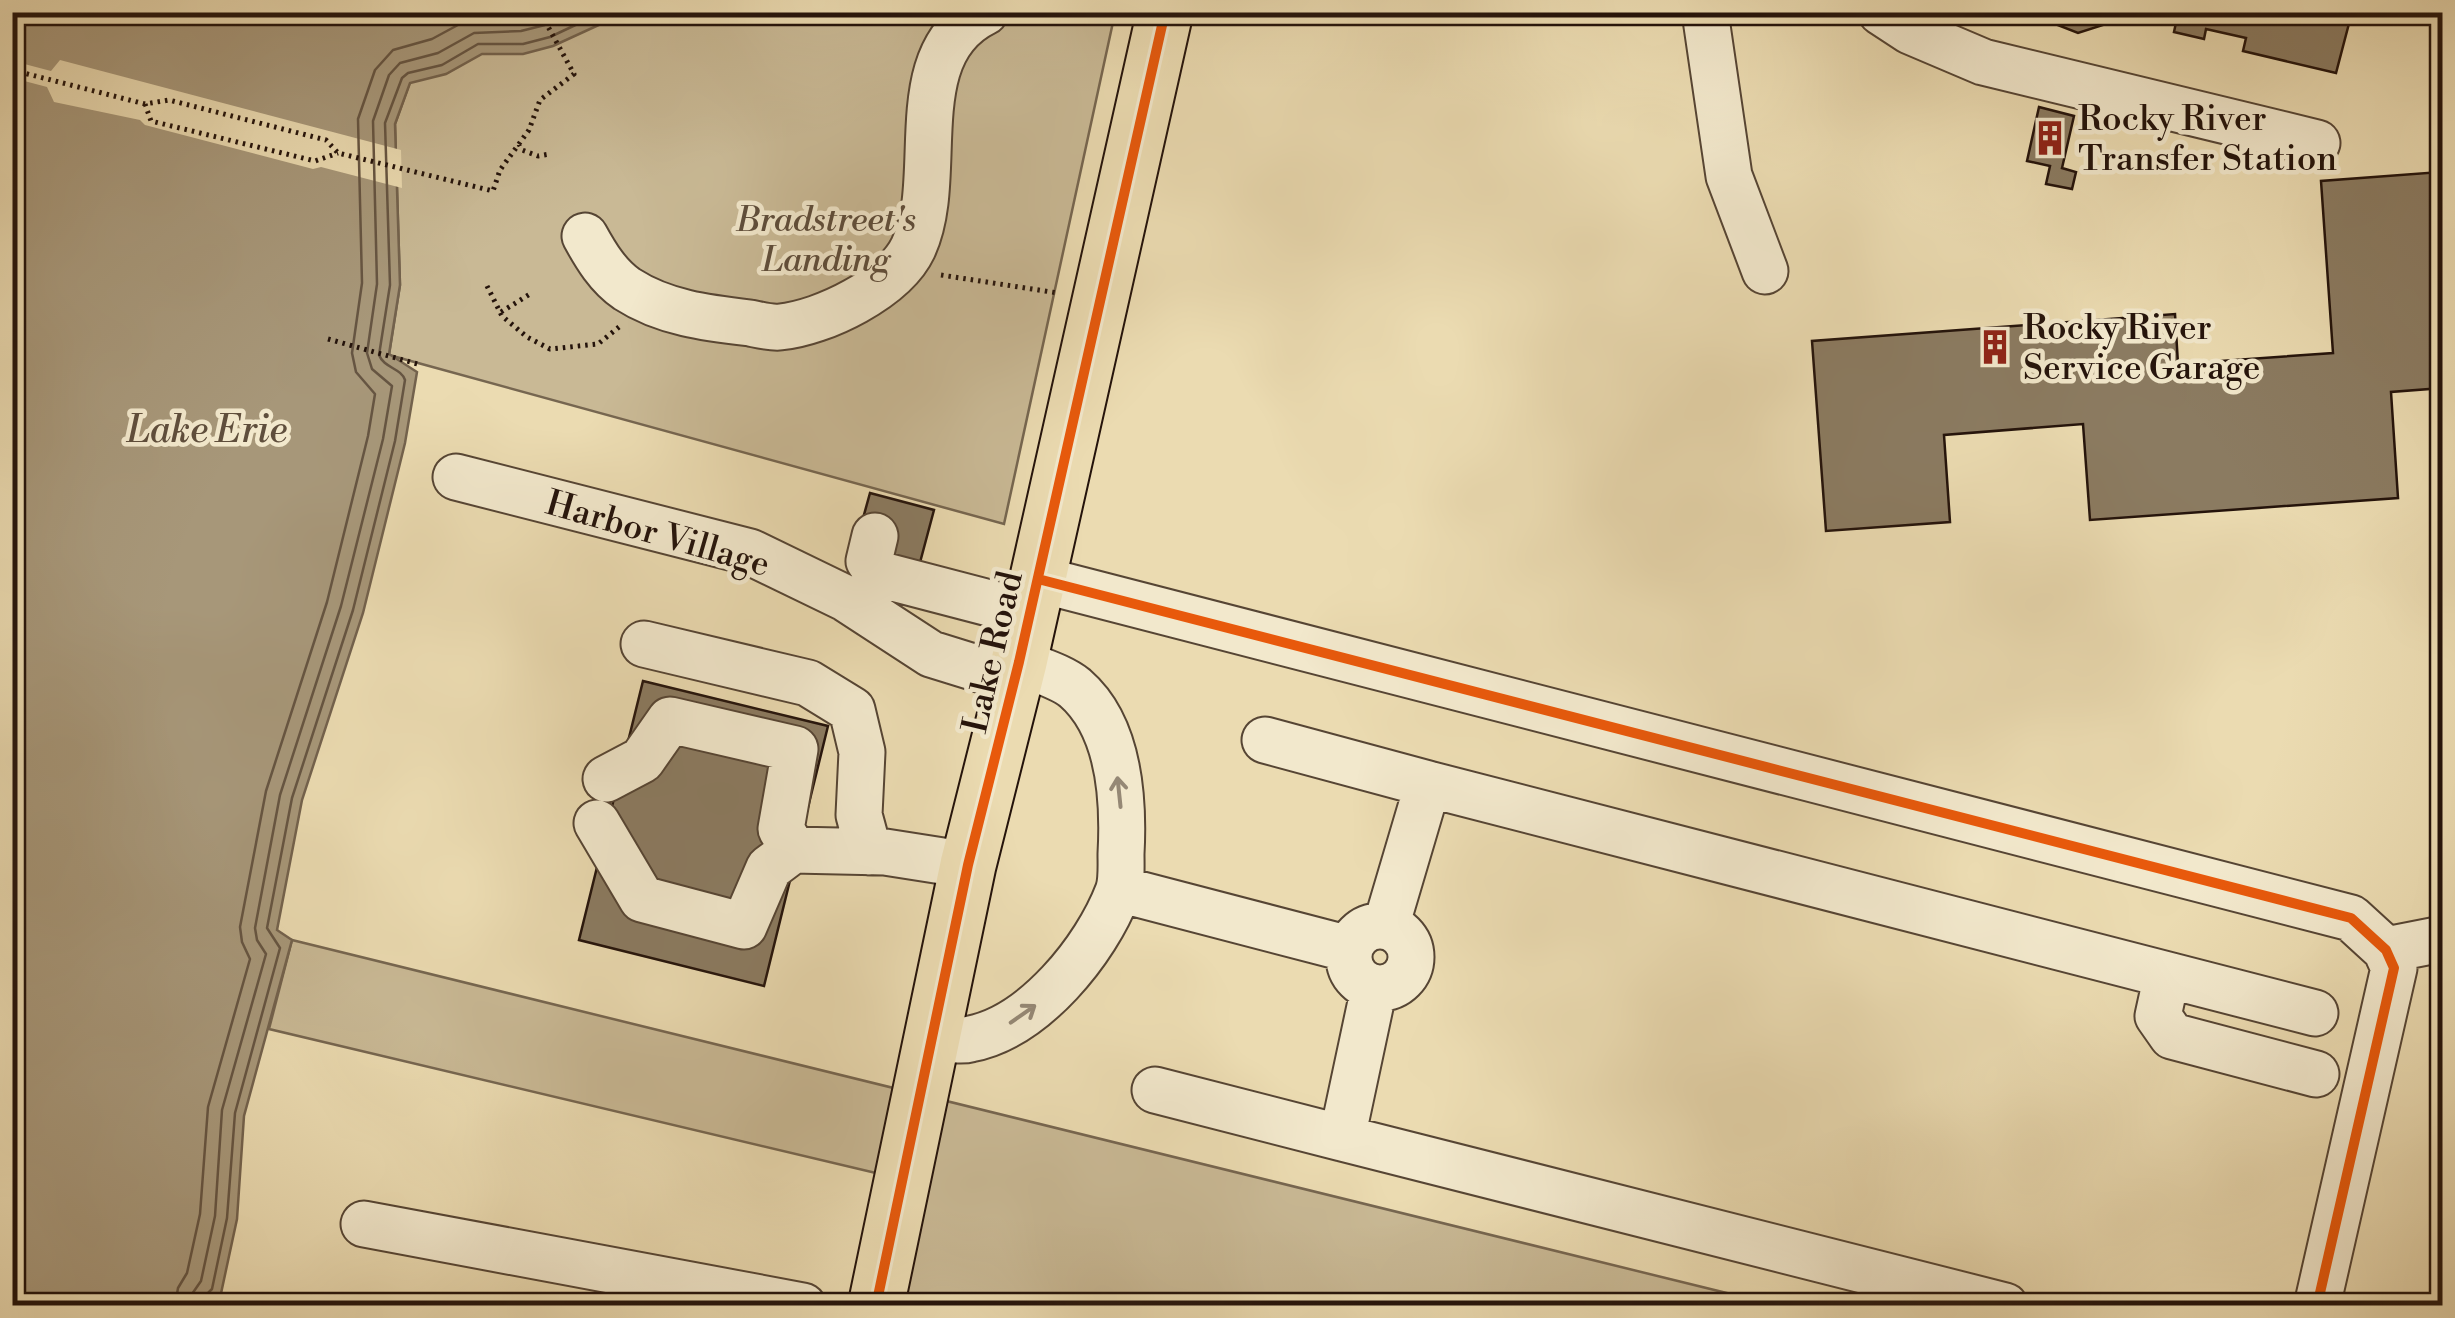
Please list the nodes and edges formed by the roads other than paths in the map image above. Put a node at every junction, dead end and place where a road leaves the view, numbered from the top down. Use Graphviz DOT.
graph roads {
  1 [pos="985,12"];
  2 [pos="1165,12"];
  3 [pos="1704,12"];
  4 [pos="1881,12"];
  5 [pos="2317,143"];
  6 [pos="585,236"];
  7 [pos="1765,271"];
  8 [pos="456,477"];
  9 [pos="876,536"];
  10 [pos="1026,634"];
  11 [pos="644,644"];
  12 [pos="1265,740"];
  13 [pos="606,778"];
  14 [pos="1428,784"];
  15 [pos="597,823"];
  16 [pos="793,850"];
  17 [pos="869,852"];
  18 [pos="968,865"];
  19 [pos="1119,889"];
  20 [pos="1368,938"];
  21 [pos="2442,939"];
  22 [pos="2386,950"];
  23 [pos="2166,975"];
  24 [pos="2315,1013"];
  25 [pos="932,1036"];
  26 [pos="2316,1074"];
  27 [pos="1155,1090"];
  28 [pos="1342,1138"];
  29 [pos="364,1224"];
  30 [pos="803,1306"];
  31 [pos="876,1306"];
  32 [pos="2005,1306"];
  33 [pos="2316,1306"];
  1 -- 6 [label="street"];
  2 -- 10 [label="main road, Lake Road"];
  3 -- 7 [label="street"];
  4 -- 5 [label="street"];
  8 -- 10 [label="street, Harbor Village"];
  9 -- 10 [label="street"];
  10 -- 18 [label="main road, Lake Road"];
  19 -- 10 [label="street, one-way"];
  10 -- 22 [label="street"];
  11 -- 17 [label="street"];
  12 -- 14 [label="street"];
  13 -- 16 [label="street"];
  14 -- 20 [label="street"];
  14 -- 23 [label="street"];
  15 -- 16 [label="street"];
  16 -- 17 [label="street"];
  17 -- 18 [label="street"];
  18 -- 25 [label="main road, Lake Road"];
  19 -- 20 [label="street"];
  25 -- 19 [label="street, one-way"];
  20 -- 28 [label="street"];
  21 -- 22 [label="street"];
  22 -- 33 [label="street"];
  23 -- 24 [label="street"];
  23 -- 26 [label="street"];
  25 -- 31 [label="main road, Lake Road"];
  27 -- 28 [label="street"];
  28 -- 32 [label="street"];
  29 -- 30 [label="street"];
}
